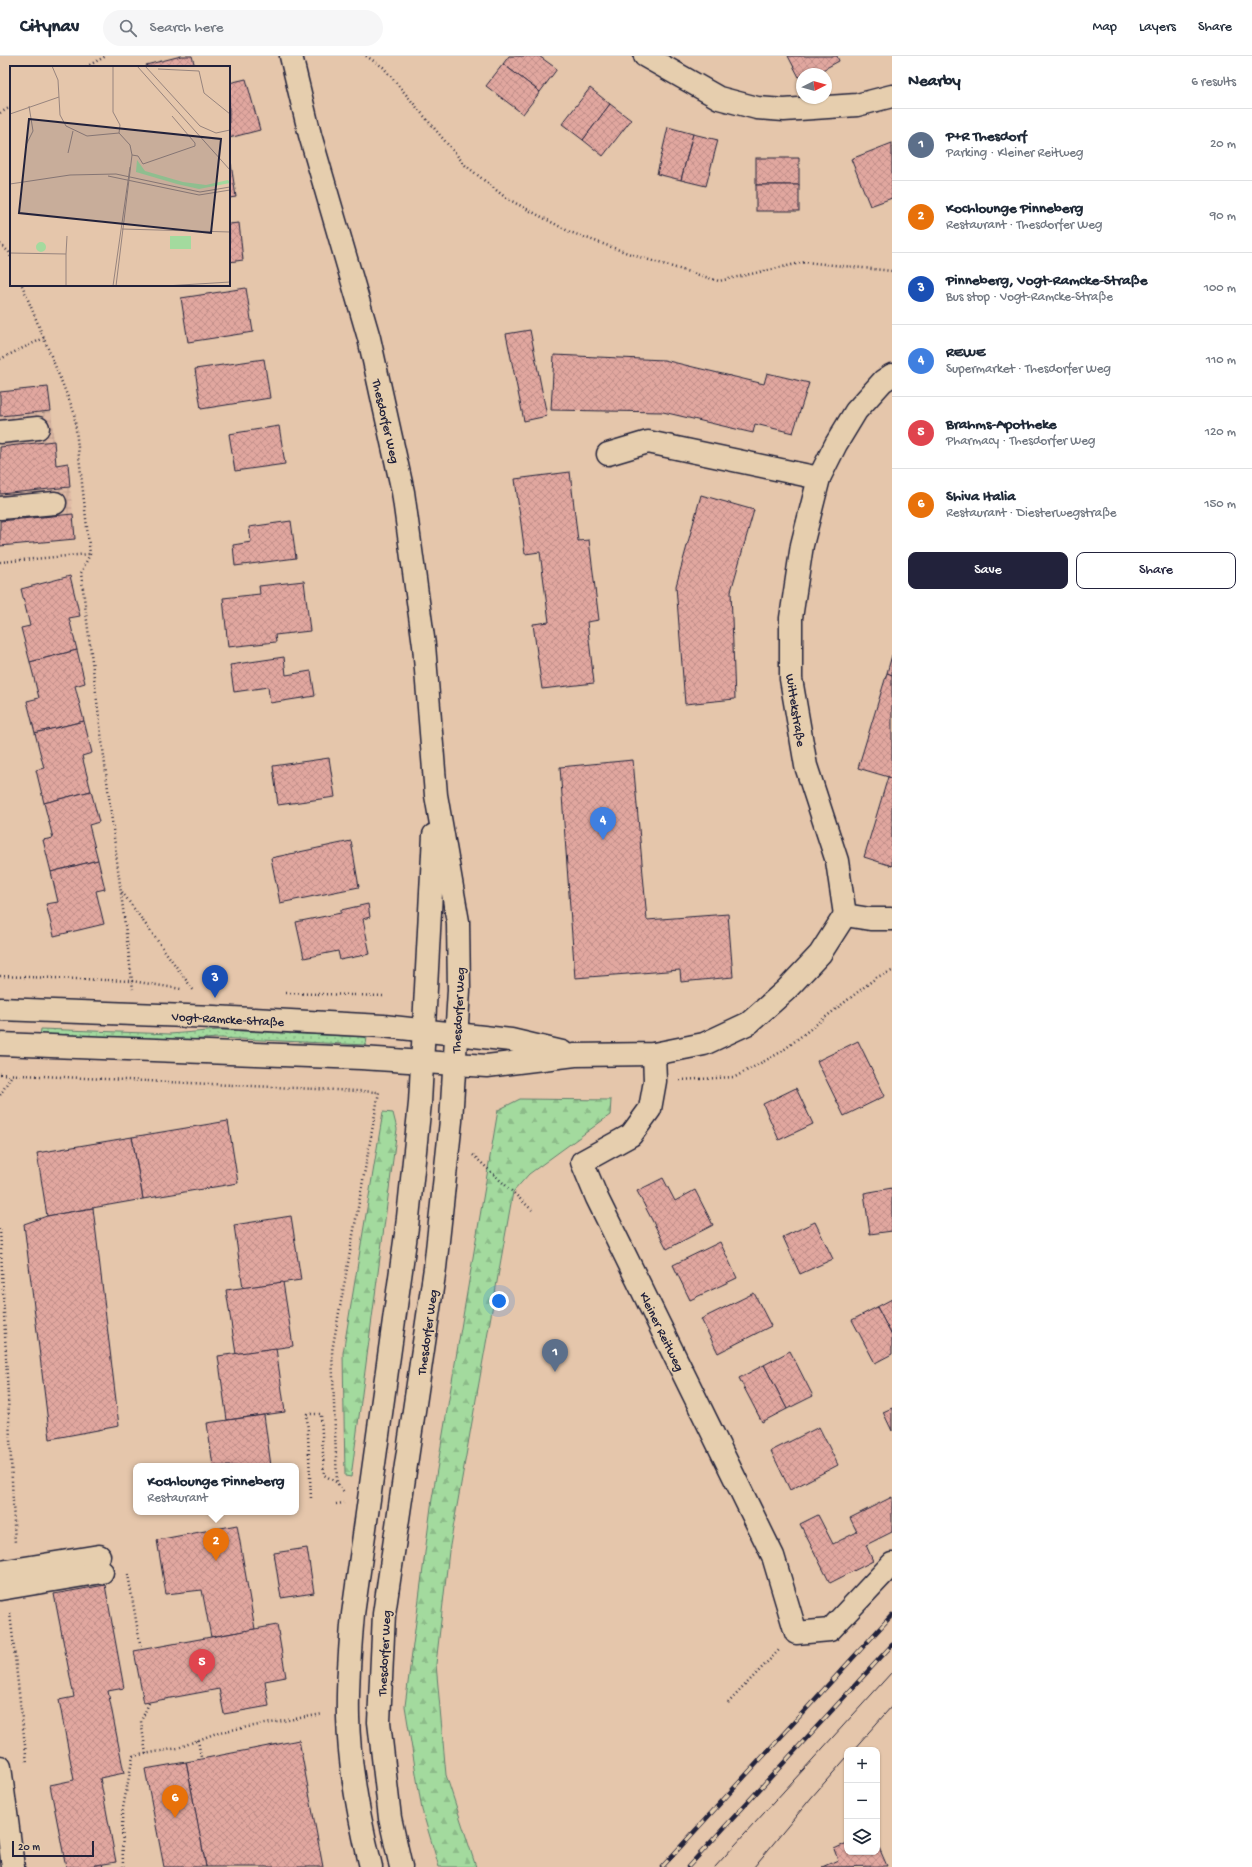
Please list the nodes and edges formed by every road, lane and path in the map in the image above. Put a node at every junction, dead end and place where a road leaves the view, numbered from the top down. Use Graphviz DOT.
graph roads {
  1 [pos="106,56"];
  2 [pos="291,56"];
  3 [pos="366,56"];
  4 [pos="645,56"];
  5 [pos="88,66"];
  6 [pos="892,96"];
  7 [pos="10,108"];
  8 [pos="0,113"];
  9 [pos="0,244"];
  10 [pos="10,255"];
  11 [pos="892,271"];
  12 [pos="22,286"];
  13 [pos="44,338"];
  14 [pos="0,360"];
  15 [pos="892,375"];
  16 [pos="38,428"];
  17 [pos="0,432"];
  18 [pos="608,454"];
  19 [pos="819,478"];
  20 [pos="55,503"];
  21 [pos="0,508"];
  22 [pos="90,554"];
  23 [pos="0,562"];
  24 [pos="436,796"];
  25 [pos="122,892"];
  26 [pos="845,915"];
  27 [pos="892,919"];
  28 [pos="892,971"];
  29 [pos="0,976"];
  30 [pos="132,981"];
  31 [pos="194,991"];
  32 [pos="202,991"];
  33 [pos="282,993"];
  34 [pos="385,996"];
  35 [pos="0,1009"];
  36 [pos="136,1014"];
  37 [pos="425,1030"];
  38 [pos="456,1034"];
  39 [pos="0,1044"];
  40 [pos="654,1054"];
  41 [pos="575,1055"];
  42 [pos="423,1062"];
  43 [pos="455,1064"];
  44 [pos="0,1074"];
  45 [pos="12,1075"];
  46 [pos="655,1081"];
  47 [pos="0,1095"];
  48 [pos="469,1151"];
  49 [pos="532,1210"];
  50 [pos="337,1483"];
  51 [pos="348,1497"];
  52 [pos="311,1498"];
  53 [pos="892,1564"];
  54 [pos="128,1571"];
  55 [pos="0,1572"];
  56 [pos="0,1588"];
  57 [pos="796,1633"];
  58 [pos="141,1649"];
  59 [pos="150,1701"];
  60 [pos="728,1703"];
  61 [pos="325,1714"];
  62 [pos="198,1740"];
  63 [pos="146,1754"];
  64 [pos="202,1756"];
  65 [pos="0,1767"];
  66 [pos="13,1867"];
  67 [pos="123,1867"];
  68 [pos="371,1867"];
  69 [pos="401,1867"];
  1 -- 5 [label="path"];
  2 -- 24 [label="street, Thesdorfer Weg"];
  3 -- 11 [label="path"];
  4 -- 6 [label="street"];
  7 -- 8 [label="path"];
  9 -- 10 [label="path"];
  12 -- 13 [label="path"];
  13 -- 14 [label="path"];
  13 -- 22 [label="path"];
  15 -- 19 [label="street, Wittekstraße"];
  16 -- 17 [label="street"];
  18 -- 19 [label="street"];
  19 -- 26 [label="street, Wittekstraße"];
  20 -- 21 [label="street"];
  22 -- 23 [label="path"];
  22 -- 25 [label="path"];
  24 -- 37 [label="street, Thesdorfer Weg"];
  24 -- 38 [label="street, Thesdorfer Weg"];
  25 -- 30 [label="path"];
  25 -- 31 [label="path"];
  26 -- 27 [label="street"];
  26 -- 40 [label="street"];
  28 -- 46 [label="path"];
  29 -- 30 [label="path"];
  30 -- 31 [label="path"];
  30 -- 36 [label="path"];
  31 -- 32 [label="path"];
  33 -- 34 [label="path"];
  35 -- 36 [label="street, Vogt-Ramcke-Straße"];
  36 -- 37 [label="street, Vogt-Ramcke-Straße"];
  37 -- 38 [label="street, Vogt-Ramcke-Straße"];
  37 -- 42 [label="street, Thesdorfer Weg"];
  38 -- 41 [label="street"];
  38 -- 43 [label="street, Thesdorfer Weg"];
  39 -- 42 [label="street"];
  40 -- 41 [label="street"];
  40 -- 46 [label="street, Kleiner Reitweg"];
  41 -- 43 [label="street"];
  42 -- 43 [label="street"];
  42 -- 68 [label="street, Thesdorfer Weg"];
  43 -- 69 [label="street, Thesdorfer Weg"];
  44 -- 45 [label="path"];
  45 -- 47 [label="path"];
  45 -- 50 [label="path"];
  46 -- 57 [label="street, Kleiner Reitweg"];
  48 -- 49 [label="path"];
  50 -- 51 [label="path"];
  50 -- 52 [label="path"];
  53 -- 57 [label="street"];
  54 -- 58 [label="path"];
  55 -- 56 [label="street"];
  57 -- 60 [label="path"];
  59 -- 63 [label="path"];
  61 -- 62 [label="path"];
  62 -- 63 [label="path"];
  62 -- 64 [label="path"];
  63 -- 67 [label="path"];
  65 -- 66 [label="street"];
}
